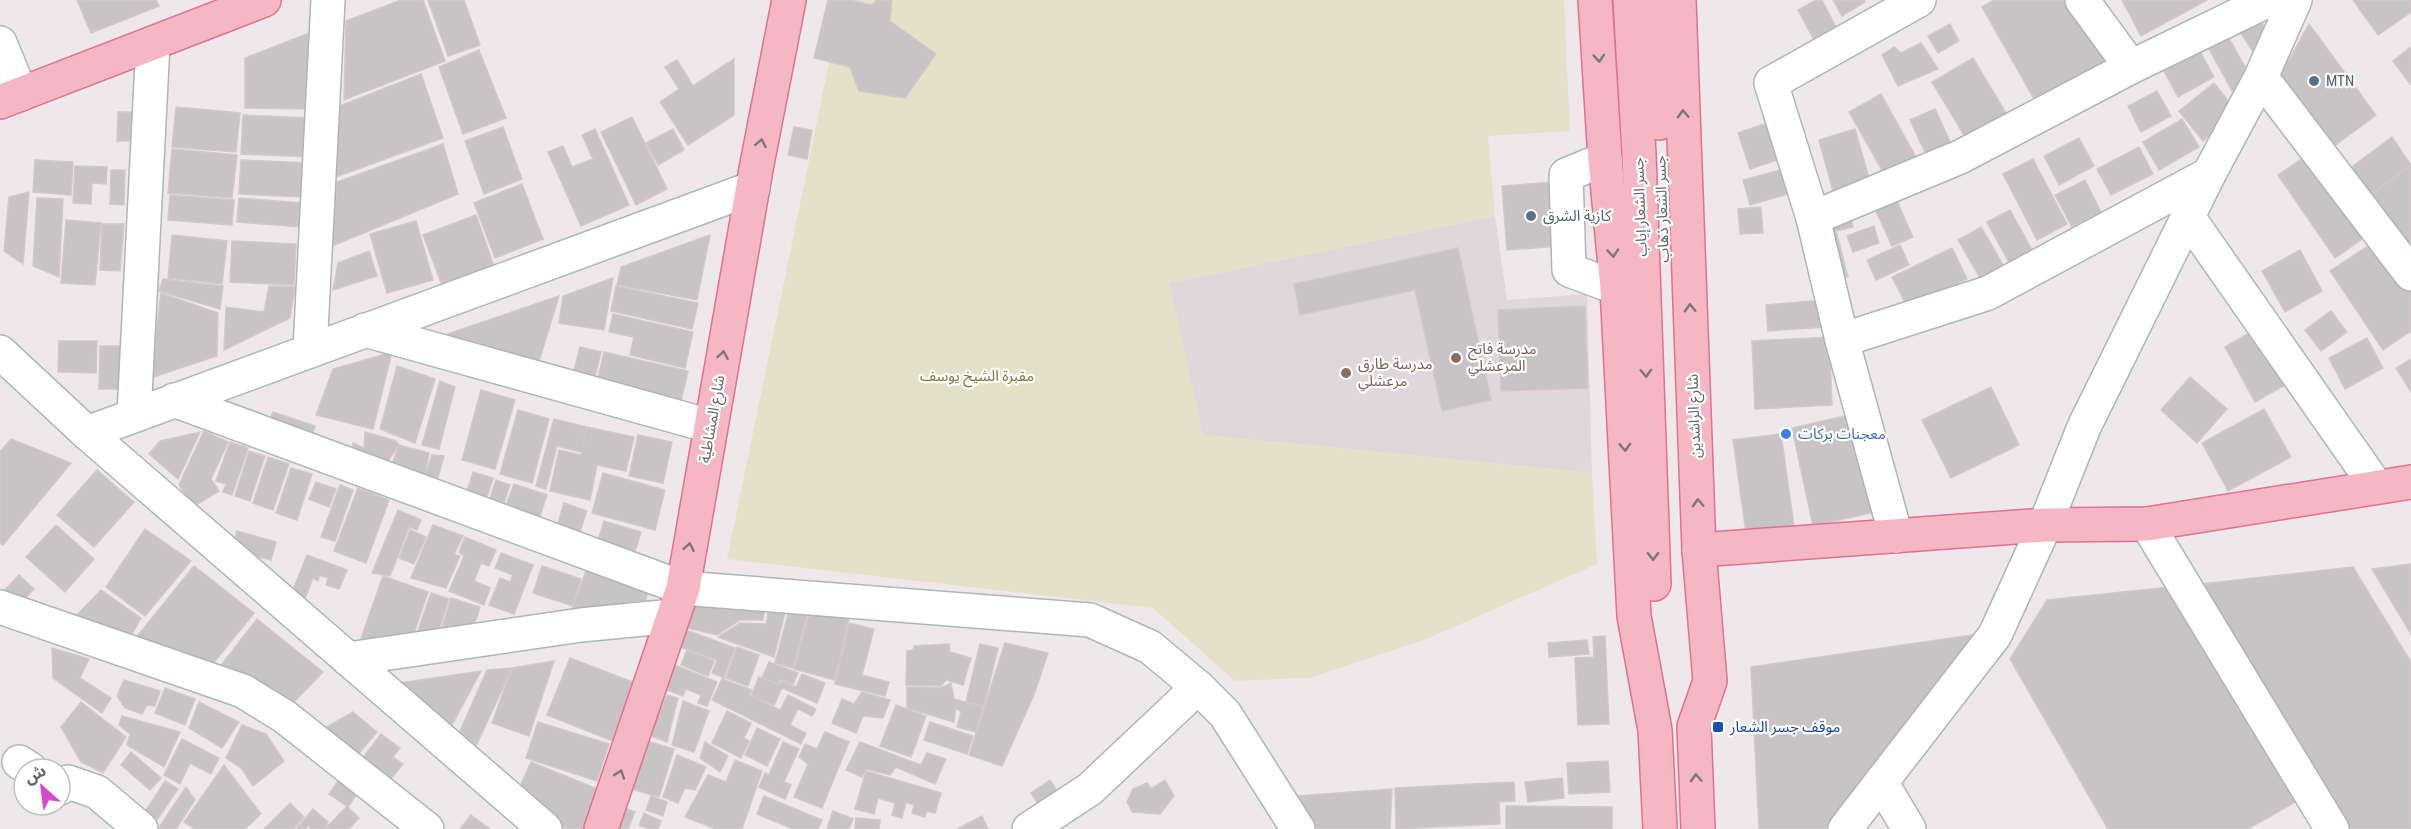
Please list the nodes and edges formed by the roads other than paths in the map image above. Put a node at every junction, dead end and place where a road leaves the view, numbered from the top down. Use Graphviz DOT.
graph roads {
  1 [pos="264,0"];
  2 [pos="328,0"];
  3 [pos="789,0"];
  4 [pos="1595,0"];
  5 [pos="1630,0"];
  6 [pos="1655,0"];
  7 [pos="1679,0"];
  8 [pos="1919,0"];
  9 [pos="2082,0"];
  10 [pos="2269,0"];
  11 [pos="2295,0"];
  12 [pos="0,43"];
  13 [pos="153,43"];
  14 [pos="2131,67"];
  15 [pos="2261,77"];
  16 [pos="11,98"];
  17 [pos="1605,159"];
  18 [pos="2209,174"];
  19 [pos="753,188"];
  20 [pos="2188,217"];
  21 [pos="1813,218"];
  22 [pos="2411,274"];
  23 [pos="1617,288"];
  24 [pos="365,330"];
  25 [pos="1842,340"];
  26 [pos="310,350"];
  27 [pos="0,352"];
  28 [pos="174,400"];
  29 [pos="134,415"];
  30 [pos="1658,416"];
  31 [pos="710,426"];
  32 [pos="87,433"];
  33 [pos="2411,482"];
  34 [pos="2376,486"];
  35 [pos="2147,524"];
  36 [pos="2045,525"];
  37 [pos="1896,536"];
  38 [pos="1700,550"];
  39 [pos="678,602"];
  40 [pos="0,607"];
  41 [pos="348,659"];
  42 [pos="1198,687"];
  43 [pos="1694,727"];
  44 [pos="1655,730"];
  45 [pos="1881,782"];
  46 [pos="72,783"];
  47 [pos="141,829"];
  48 [pos="427,829"];
  49 [pos="545,829"];
  50 [pos="601,829"];
  51 [pos="1029,829"];
  52 [pos="1298,829"];
  53 [pos="1660,829"];
  54 [pos="1698,829"];
  55 [pos="1845,829"];
  56 [pos="1909,829"];
  57 [pos="2332,829"];
  1 -- 13 [label="main road"];
  2 -- 26 [label="street"];
  19 -- 3 [label="main road, شارع المشاطية, one-way"];
  4 -- 17 [label="main road, one-way"];
  5 -- 30 [label="main road, جسر الشعار إياب, one-way"];
  6 -- 30 [label="main road, جسر الشعار ذهاب"];
  38 -- 7 [label="main road, شارع الراشدين, one-way"];
  8 -- 21 [label="street"];
  9 -- 14 [label="street"];
  10 -- 14 [label="street"];
  11 -- 15 [label="street"];
  12 -- 16 [label="street"];
  13 -- 16 [label="main road"];
  13 -- 29 [label="street"];
  14 -- 21 [label="street"];
  15 -- 18 [label="street"];
  15 -- 22 [label="street"];
  17 -- 23 [label="main road, one-way"];
  17 -- 23 [label="street"];
  18 -- 20 [label="street"];
  18 -- 25 [label="street"];
  19 -- 24 [label="street"];
  31 -- 19 [label="main road, شارع المشاطية, one-way"];
  20 -- 34 [label="street"];
  20 -- 36 [label="street"];
  21 -- 25 [label="street"];
  23 -- 44 [label="main road, one-way"];
  24 -- 26 [label="street"];
  24 -- 31 [label="street"];
  25 -- 37 [label="street"];
  26 -- 28 [label="street"];
  27 -- 32 [label="street"];
  28 -- 29 [label="street"];
  28 -- 39 [label="street"];
  29 -- 32 [label="street"];
  30 -- 43 [label="main road"];
  30 -- 44 [label="main road, one-way"];
  39 -- 31 [label="main road, شارع المشاطية, one-way"];
  32 -- 41 [label="street"];
  33 -- 34 [label="main road"];
  34 -- 35 [label="main road"];
  35 -- 36 [label="main road"];
  35 -- 57 [label="street"];
  36 -- 37 [label="main road"];
  36 -- 45 [label="street"];
  37 -- 38 [label="main road"];
  38 -- 43 [label="main road, شارع الراشدين"];
  39 -- 41 [label="street"];
  39 -- 42 [label="street"];
  50 -- 39 [label="main road, شارع المشاطية, one-way"];
  40 -- 48 [label="street"];
  41 -- 49 [label="street"];
  42 -- 51 [label="street"];
  42 -- 52 [label="street"];
  54 -- 43 [label="main road, شارع الراشدين, one-way"];
  44 -- 53 [label="main road"];
  45 -- 55 [label="street"];
  45 -- 56 [label="street"];
  46 -- 47 [label="street"];
}
